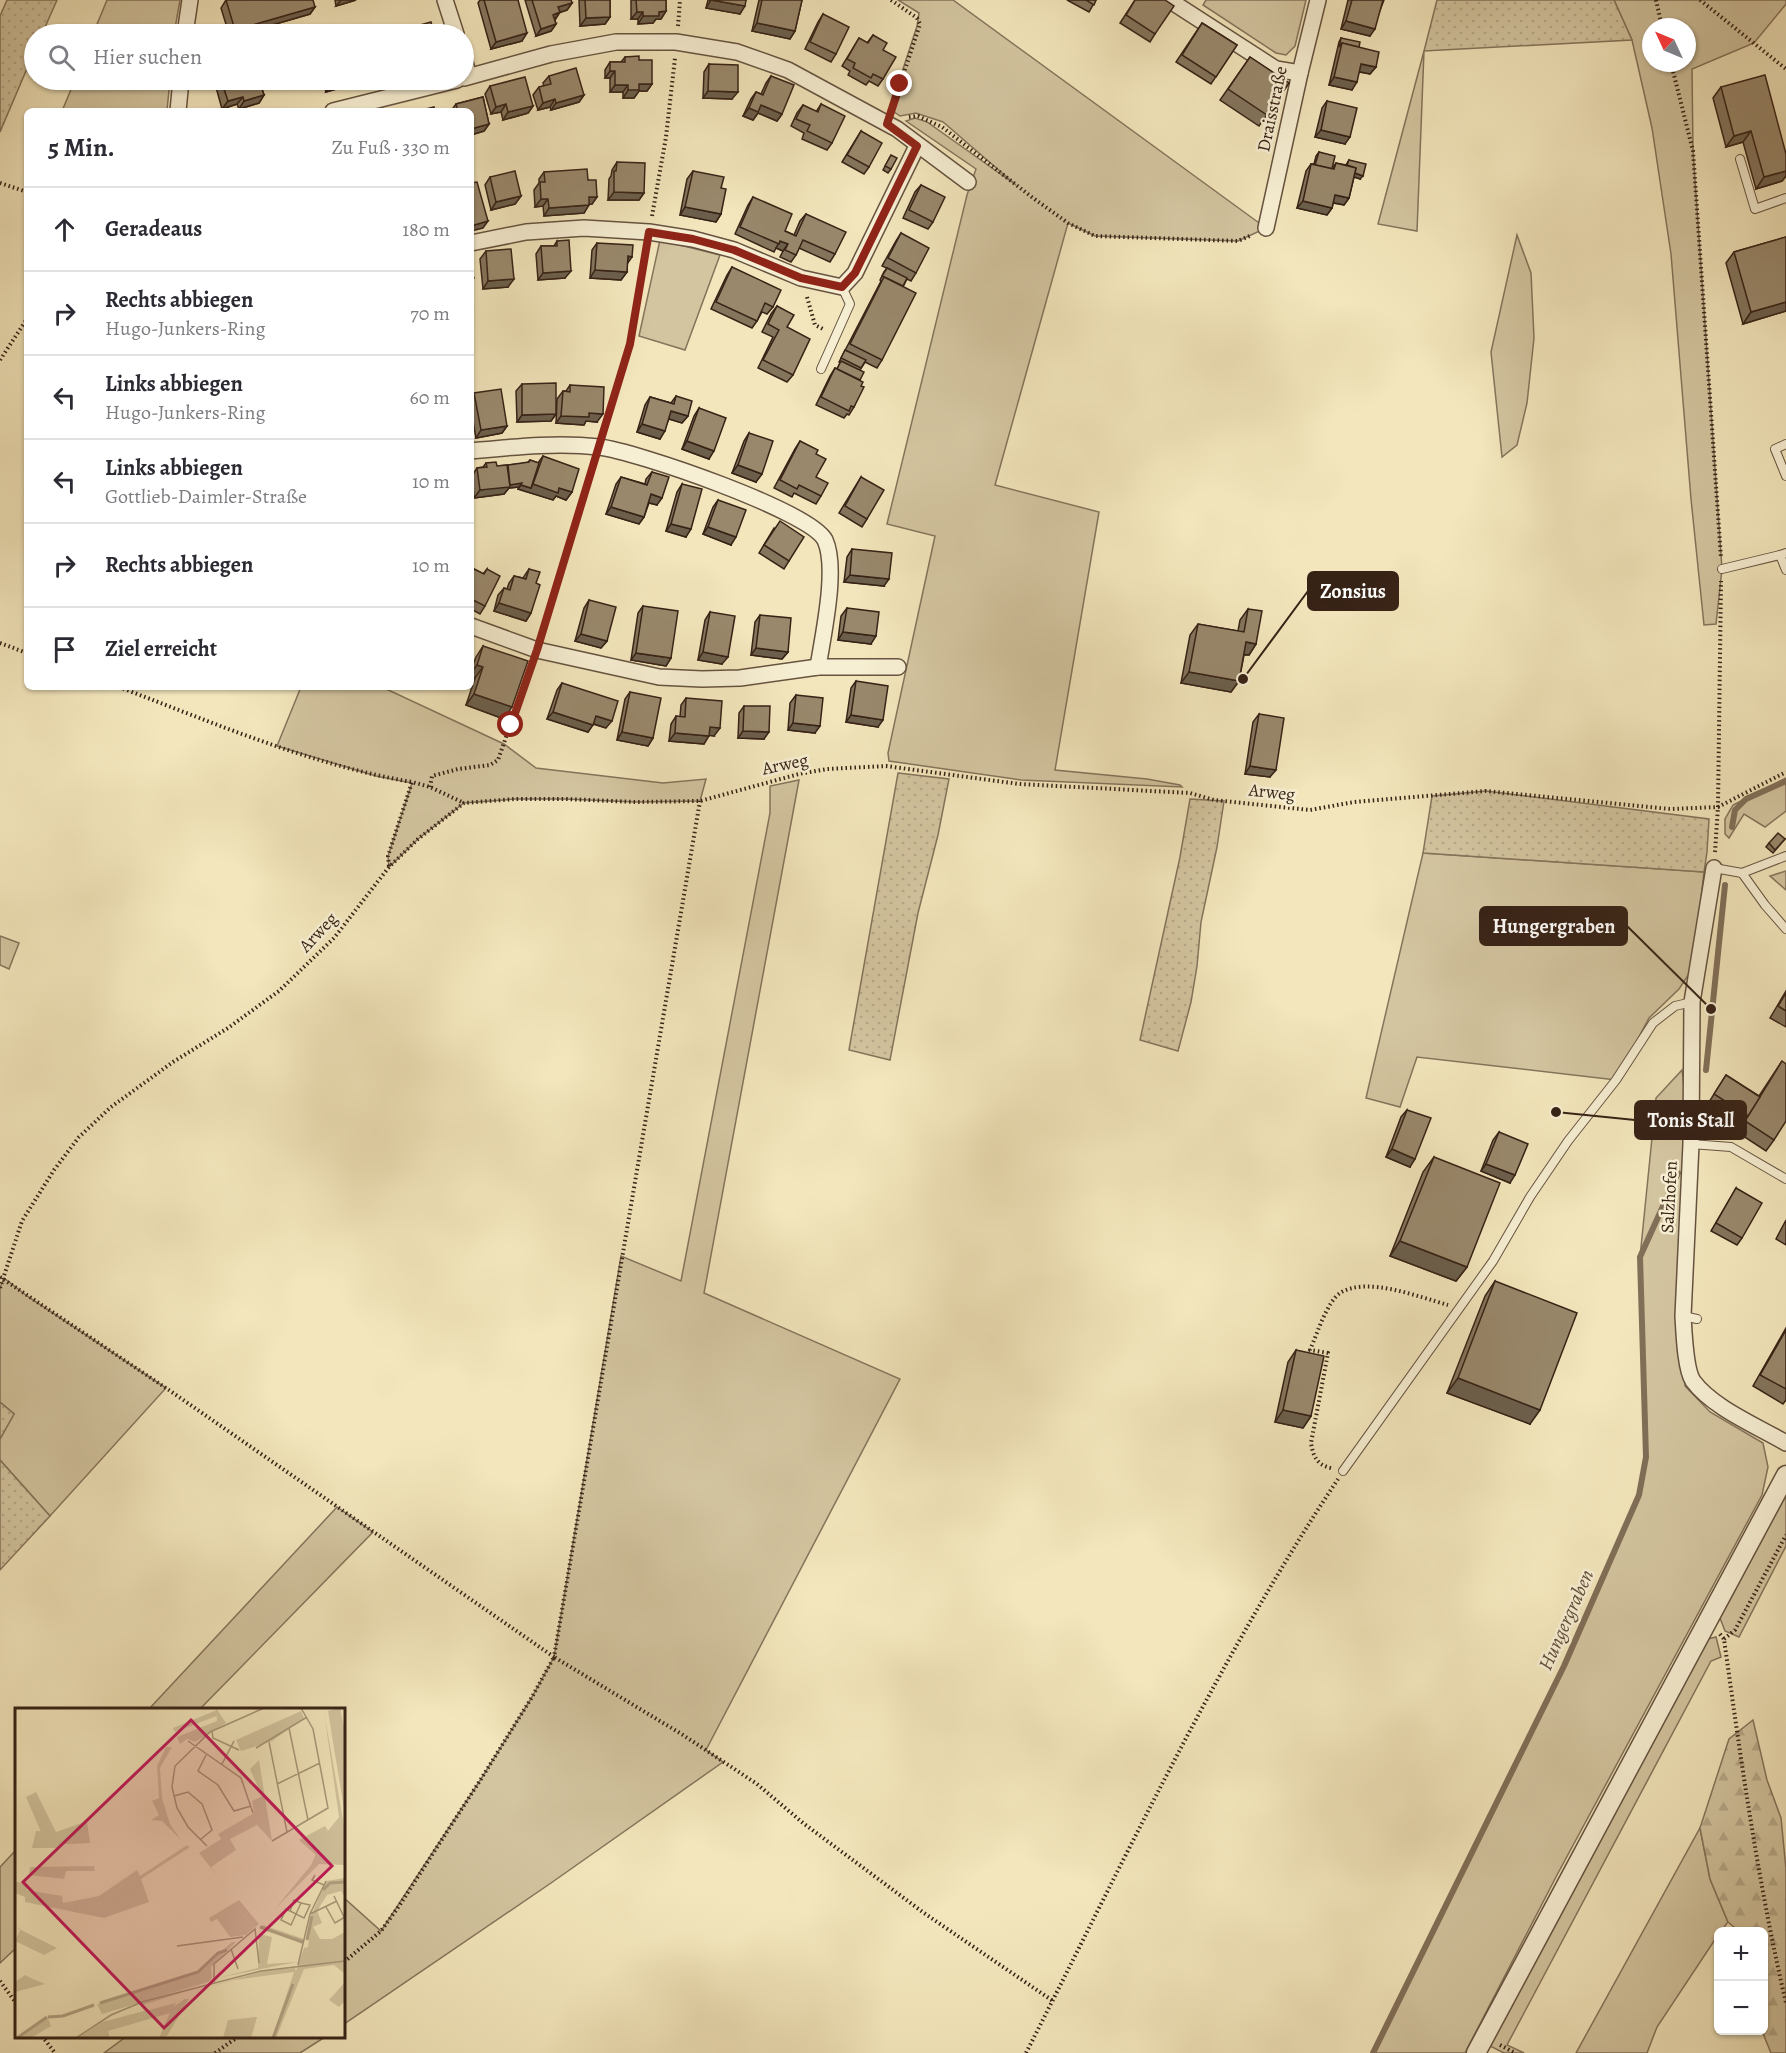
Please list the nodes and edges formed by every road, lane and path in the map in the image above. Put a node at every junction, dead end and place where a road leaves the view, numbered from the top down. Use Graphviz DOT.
graph roads {
  1 [pos="190,0"];
  2 [pos="445,0"];
  3 [pos="680,0"];
  4 [pos="891,0"];
  5 [pos="1169,0"];
  6 [pos="1318,0"];
  7 [pos="1656,0"];
  8 [pos="1700,0"];
  9 [pos="1660,18"];
  10 [pos="186,24"];
  11 [pos="453,24"];
  12 [pos="676,42"];
  13 [pos="1786,69"];
  14 [pos="1673,72"];
  15 [pos="1300,73"];
  16 [pos="474,75"];
  17 [pos="180,90"];
  18 [pos="416,90"];
  19 [pos="178,108"];
  20 [pos="345,108"];
  21 [pos="892,127"];
  22 [pos="917,146"];
  23 [pos="1740,159"];
  24 [pos="968,182"];
  25 [pos="0,183"];
  26 [pos="24,191"];
  27 [pos="1786,198"];
  28 [pos="1266,228"];
  29 [pos="649,232"];
  30 [pos="474,242"];
  31 [pos="801,278"];
  32 [pos="842,287"];
  33 [pos="24,324"];
  34 [pos="836,337"];
  35 [pos="0,360"];
  36 [pos="820,369"];
  37 [pos="1786,444"];
  38 [pos="600,447"];
  39 [pos="474,451"];
  40 [pos="1786,476"];
  41 [pos="1783,554"];
  42 [pos="1722,569"];
  43 [pos="1786,570"];
  44 [pos="474,627"];
  45 [pos="0,643"];
  46 [pos="537,650"];
  47 [pos="24,652"];
  48 [pos="818,666"];
  49 [pos="898,667"];
  50 [pos="127,690"];
  51 [pos="1786,772"];
  52 [pos="412,783"];
  53 [pos="430,787"];
  54 [pos="700,801"];
  55 [pos="464,802"];
  56 [pos="1718,807"];
  57 [pos="1786,856"];
  58 [pos="389,867"];
  59 [pos="1714,868"];
  60 [pos="1742,873"];
  61 [pos="1786,929"];
  62 [pos="1692,1002"];
  63 [pos="1691,1144"];
  64 [pos="1786,1179"];
  65 [pos="2,1278"];
  66 [pos="0,1288"];
  67 [pos="1460,1308"];
  68 [pos="1786,1443"];
  69 [pos="1343,1472"];
  70 [pos="1786,1475"];
  71 [pos="1786,1535"];
  72 [pos="554,1657"];
  73 [pos="345,1961"];
  74 [pos="0,1982"];
  75 [pos="1053,2001"];
  76 [pos="15,2002"];
  77 [pos="1786,2003"];
  78 [pos="43,2038"];
  79 [pos="238,2038"];
  80 [pos="1504,2047"];
  81 [pos="55,2053"];
  82 [pos="215,2053"];
  83 [pos="1026,2053"];
  84 [pos="1476,2053"];
  85 [pos="1515,2053"];
  1 -- 10 [label="street"];
  2 -- 11 [label="street"];
  3 -- 12 [label="path"];
  4 -- 21 [label="path"];
  5 -- 15 [label="street"];
  6 -- 15 [label="street, Draisstraße"];
  7 -- 9 [label="path"];
  8 -- 13 [label="path"];
  12 -- 16 [label="street"];
  12 -- 21 [label="street"];
  12 -- 29 [label="path"];
  14 -- 42 [label="path"];
  15 -- 28 [label="street, Draisstraße"];
  17 -- 19 [label="street"];
  18 -- 20 [label="street"];
  21 -- 22 [label="street"];
  21 -- 28 [label="path"];
  22 -- 24 [label="street"];
  22 -- 32 [label="street"];
  23 -- 27 [label="lane"];
  25 -- 26 [label="path"];
  29 -- 30 [label="street"];
  29 -- 31 [label="street"];
  29 -- 38 [label="path"];
  31 -- 32 [label="street"];
  31 -- 34 [label="path"];
  32 -- 34 [label="lane"];
  33 -- 35 [label="path"];
  34 -- 36 [label="lane"];
  37 -- 40 [label="lane"];
  38 -- 39 [label="street"];
  38 -- 46 [label="path"];
  38 -- 48 [label="street"];
  41 -- 42 [label="lane"];
  41 -- 43 [label="lane"];
  42 -- 56 [label="path"];
  44 -- 46 [label="street"];
  45 -- 47 [label="path"];
  46 -- 48 [label="street"];
  46 -- 53 [label="path"];
  48 -- 49 [label="street"];
  50 -- 52 [label="path"];
  51 -- 56 [label="path, Arweg"];
  52 -- 53 [label="path"];
  52 -- 58 [label="path"];
  53 -- 55 [label="path"];
  54 -- 55 [label="path, Arweg"];
  54 -- 56 [label="path, Arweg"];
  54 -- 72 [label="path"];
  55 -- 58 [label="path, Arweg"];
  56 -- 59 [label="path"];
  57 -- 60 [label="lane"];
  58 -- 65 [label="path, Arweg"];
  59 -- 60 [label="lane"];
  59 -- 62 [label="street, Salzhofen"];
  60 -- 61 [label="lane"];
  62 -- 63 [label="street, Salzhofen"];
  62 -- 67 [label="lane"];
  63 -- 64 [label="lane"];
  63 -- 68 [label="street, Salzhofen"];
  65 -- 66 [label="path, Arweg"];
  65 -- 72 [label="path"];
  67 -- 69 [label="lane"];
  67 -- 69 [label="path"];
  69 -- 75 [label="path"];
  70 -- 84 [label="street"];
  71 -- 77 [label="path"];
  72 -- 73 [label="path"];
  72 -- 75 [label="path"];
  74 -- 76 [label="path"];
  75 -- 83 [label="path"];
  78 -- 81 [label="path"];
  79 -- 82 [label="path"];
  80 -- 85 [label="path"];
}
